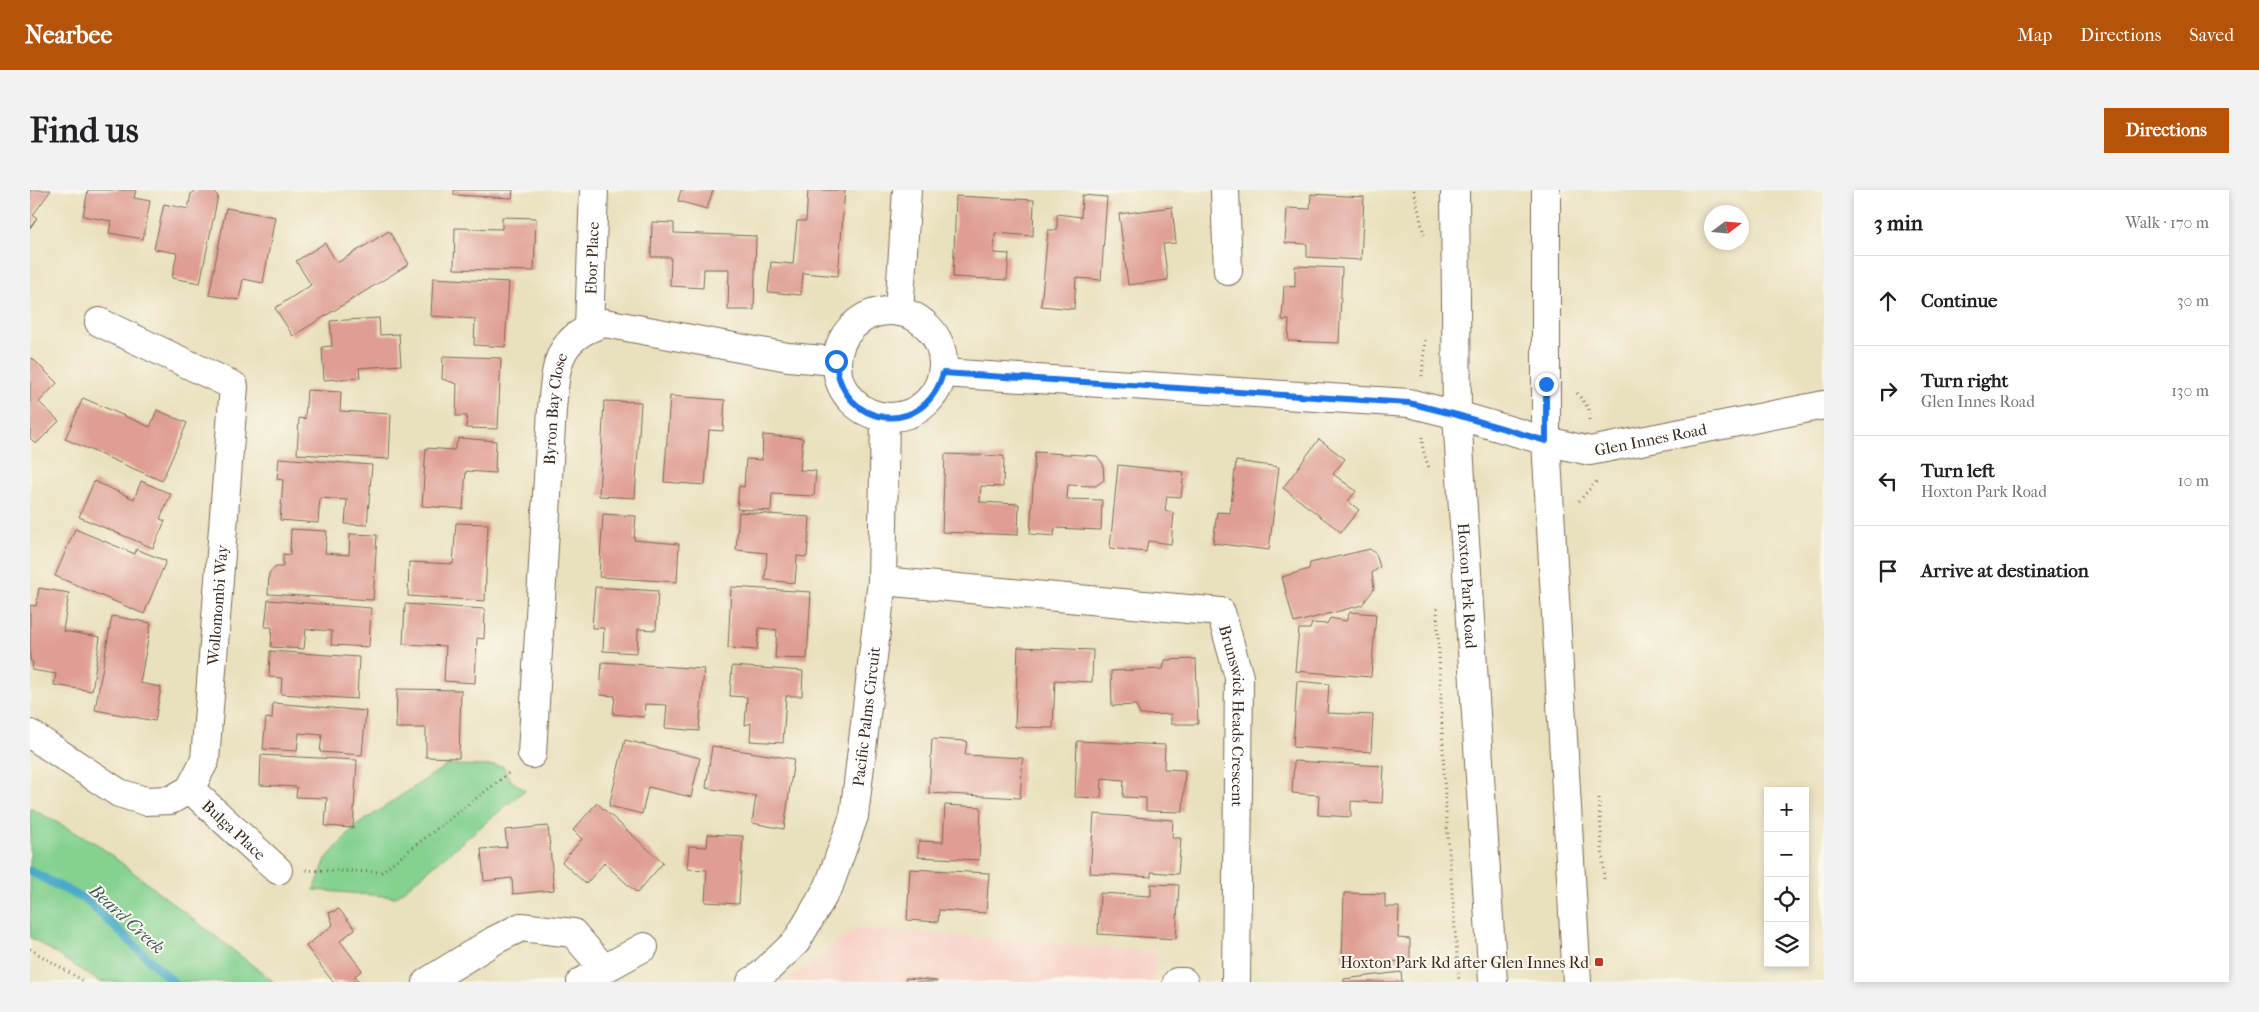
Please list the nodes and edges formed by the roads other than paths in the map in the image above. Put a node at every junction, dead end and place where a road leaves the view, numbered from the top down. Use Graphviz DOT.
graph roads {
  1 [pos="594,190"];
  2 [pos="907,190"];
  3 [pos="1225,190"];
  4 [pos="1455,190"];
  5 [pos="1546,190"];
  6 [pos="1228,271"];
  7 [pos="899,312"];
  8 [pos="99,322"];
  9 [pos="589,327"];
  10 [pos="836,361"];
  11 [pos="943,373"];
  12 [pos="1824,406"];
  13 [pos="1457,415"];
  14 [pos="885,418"];
  15 [pos="1546,441"];
  16 [pos="882,581"];
  17 [pos="30,734"];
  18 [pos="532,754"];
  19 [pos="190,789"];
  20 [pos="278,870"];
  21 [pos="644,947"];
  22 [pos="604,969"];
  23 [pos="427,982"];
  24 [pos="581,982"];
  25 [pos="751,982"];
  26 [pos="1177,982"];
  27 [pos="1184,982"];
  28 [pos="1236,982"];
  29 [pos="1492,982"];
  30 [pos="1577,982"];
  1 -- 9 [label="street, Ebor Place"];
  2 -- 7 [label="street"];
  3 -- 6 [label="street"];
  4 -- 13 [label="street, Hoxton Park Road"];
  5 -- 15 [label="street"];
  7 -- 10 [label="street"];
  7 -- 11 [label="street"];
  8 -- 19 [label="street, Wollomombi Way"];
  9 -- 10 [label="street"];
  9 -- 18 [label="street, Byron Bay Close"];
  10 -- 14 [label="street"];
  11 -- 13 [label="street, Glen Innes Road"];
  11 -- 14 [label="street"];
  12 -- 15 [label="street, Glen Innes Road"];
  13 -- 15 [label="street, Glen Innes Road"];
  13 -- 29 [label="street, Hoxton Park Road"];
  14 -- 16 [label="street, Pacific Palms Circuit"];
  15 -- 30 [label="street"];
  16 -- 25 [label="street, Pacific Palms Circuit"];
  16 -- 28 [label="street, Brunswick Heads Crescent"];
  17 -- 19 [label="street"];
  19 -- 20 [label="street, Bulga Place"];
  21 -- 22 [label="street"];
  22 -- 23 [label="street"];
  22 -- 24 [label="street"];
  26 -- 27 [label="street"];
}
